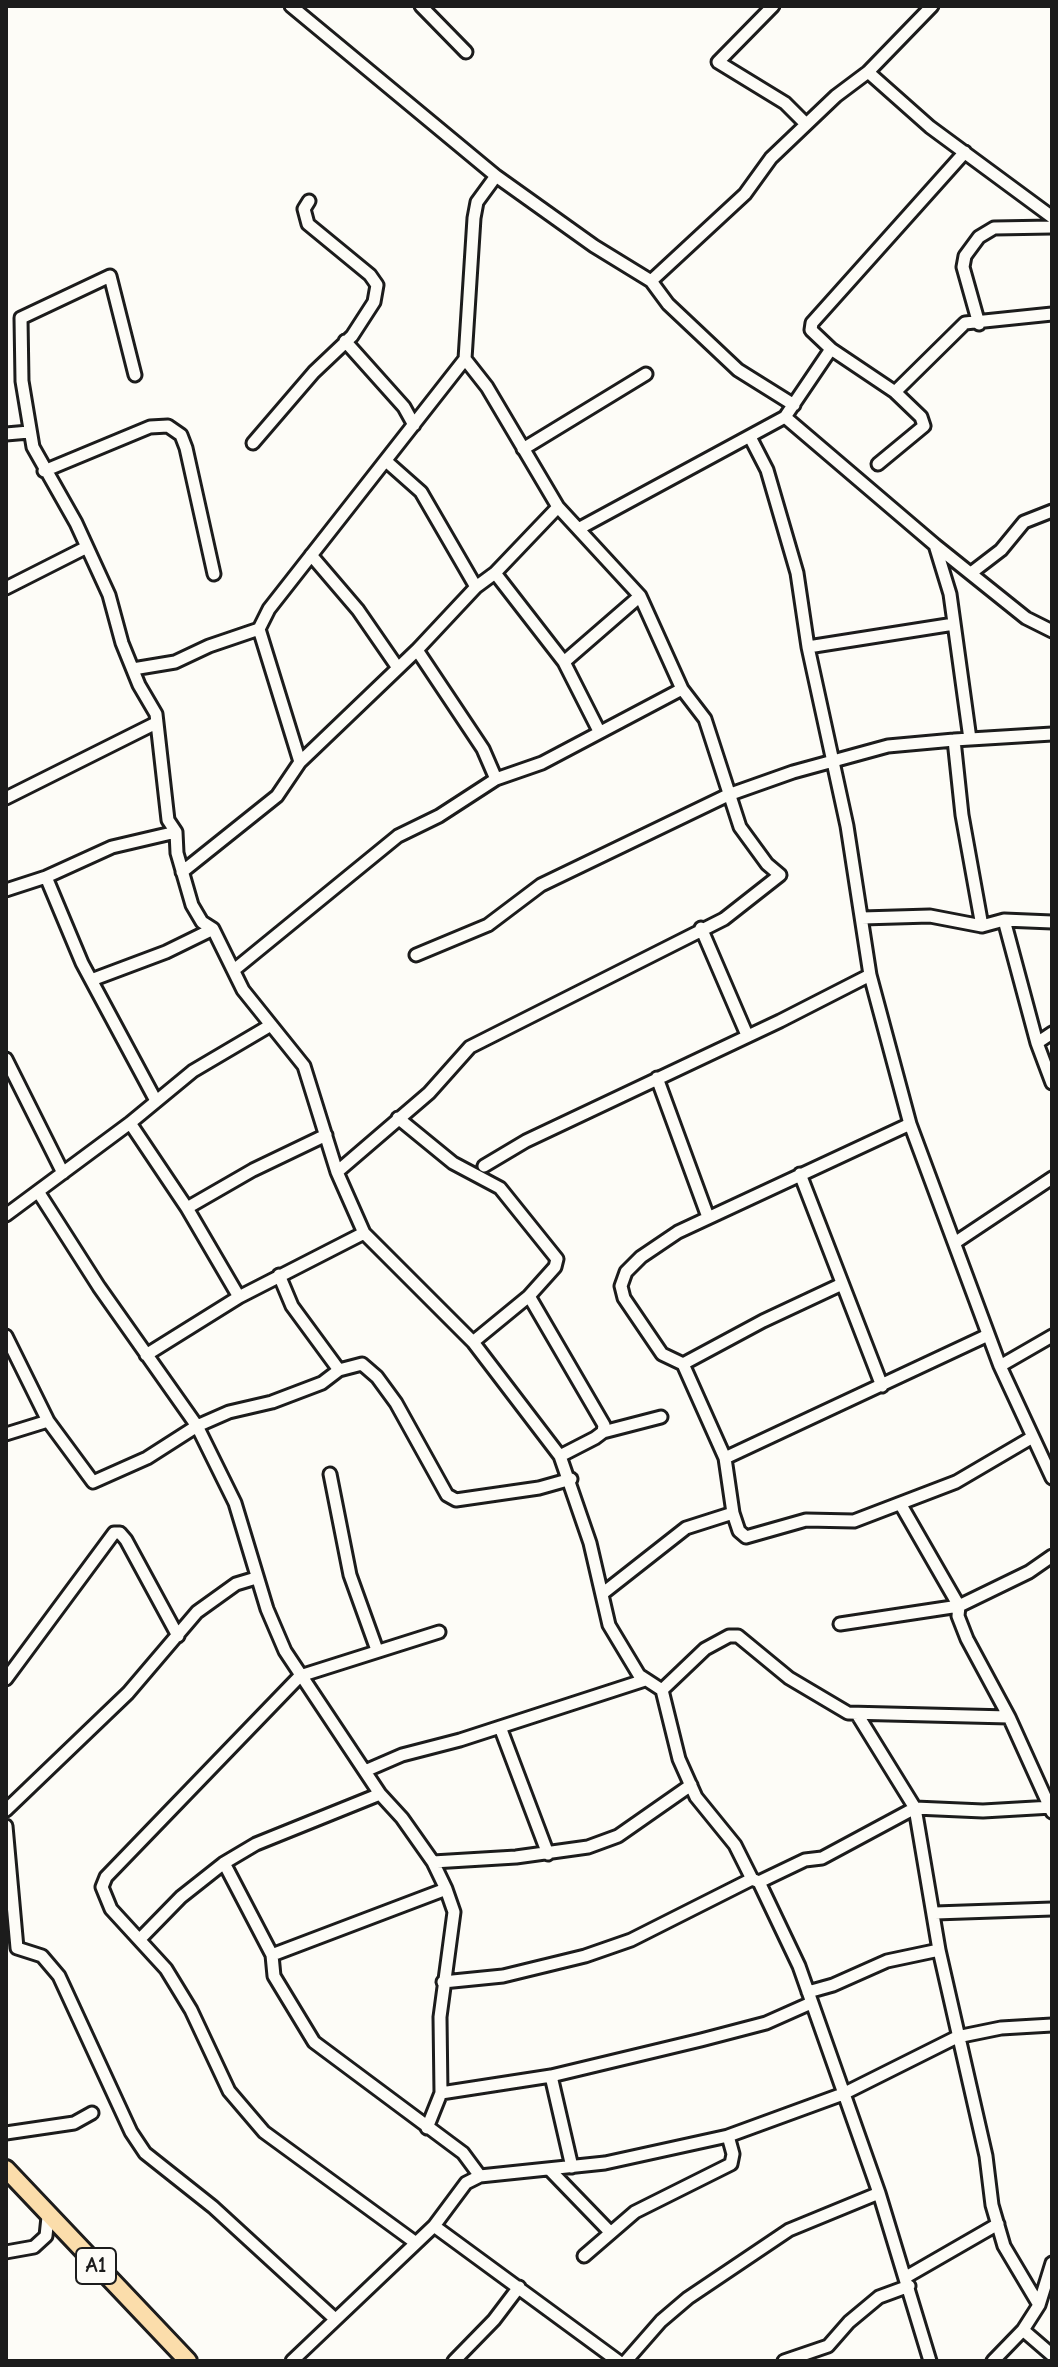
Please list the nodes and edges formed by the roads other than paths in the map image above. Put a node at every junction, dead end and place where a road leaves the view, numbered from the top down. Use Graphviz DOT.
graph roads {
  1 [pos="291,6"];
  2 [pos="421,6"];
  3 [pos="773,6"];
  4 [pos="932,6"];
  5 [pos="466,52"];
  6 [pos="868,72"];
  7 [pos="806,124"];
  8 [pos="965,152"];
  9 [pos="496,176"];
  10 [pos="309,201"];
  11 [pos="1052,217"];
  12 [pos="1052,227"];
  13 [pos="651,281"];
  14 [pos="1052,314"];
  15 [pos="979,324"];
  16 [pos="345,341"];
  17 [pos="831,349"];
  18 [pos="465,359"];
  19 [pos="646,374"];
  20 [pos="135,375"];
  21 [pos="895,392"];
  22 [pos="794,405"];
  23 [pos="785,417"];
  24 [pos="414,425"];
  25 [pos="29,432"];
  26 [pos="6,434"];
  27 [pos="750,437"];
  28 [pos="253,443"];
  29 [pos="523,449"];
  30 [pos="386,461"];
  31 [pos="878,464"];
  32 [pos="44,471"];
  33 [pos="558,507"];
  34 [pos="1052,511"];
  35 [pos="580,528"];
  36 [pos="935,545"];
  37 [pos="87,547"];
  38 [pos="311,555"];
  39 [pos="495,573"];
  40 [pos="971,573"];
  41 [pos="214,574"];
  42 [pos="476,587"];
  43 [pos="6,588"];
  44 [pos="640,596"];
  45 [pos="954,624"];
  46 [pos="259,629"];
  47 [pos="1052,631"];
  48 [pos="808,647"];
  49 [pos="417,650"];
  50 [pos="564,662"];
  51 [pos="398,668"];
  52 [pos="133,669"];
  53 [pos="682,689"];
  54 [pos="156,723"];
  55 [pos="599,731"];
  56 [pos="1052,734"];
  57 [pos="970,739"];
  58 [pos="954,740"];
  59 [pos="833,761"];
  60 [pos="300,762"];
  61 [pos="496,779"];
  62 [pos="728,795"];
  63 [pos="6,798"];
  64 [pos="176,832"];
  65 [pos="182,872"];
  66 [pos="46,877"];
  67 [pos="6,890"];
  68 [pos="862,918"];
  69 [pos="1004,920"];
  70 [pos="1052,922"];
  71 [pos="982,926"];
  72 [pos="701,928"];
  73 [pos="213,929"];
  74 [pos="416,955"];
  75 [pos="234,970"];
  76 [pos="870,975"];
  77 [pos="94,979"];
  78 [pos="271,1025"];
  79 [pos="1052,1033"];
  80 [pos="747,1035"];
  81 [pos="1037,1043"];
  82 [pos="6,1059"];
  83 [pos="657,1078"];
  84 [pos="1052,1083"];
  85 [pos="155,1099"];
  86 [pos="398,1118"];
  87 [pos="130,1123"];
  88 [pos="910,1124"];
  89 [pos="326,1135"];
  90 [pos="484,1166"];
  91 [pos="337,1172"];
  92 [pos="63,1173"];
  93 [pos="800,1174"];
  94 [pos="1052,1178"];
  95 [pos="39,1193"];
  96 [pos="187,1208"];
  97 [pos="6,1215"];
  98 [pos="708,1217"];
  99 [pos="364,1233"];
  100 [pos="956,1242"];
  101 [pos="279,1275"];
  102 [pos="842,1284"];
  103 [pos="529,1296"];
  104 [pos="239,1297"];
  105 [pos="988,1335"];
  106 [pos="6,1336"];
  107 [pos="1052,1336"];
  108 [pos="473,1342"];
  109 [pos="146,1355"];
  110 [pos="683,1364"];
  111 [pos="1000,1366"];
  112 [pos="339,1370"];
  113 [pos="882,1386"];
  114 [pos="661,1417"];
  115 [pos="48,1421"];
  116 [pos="197,1426"];
  117 [pos="603,1432"];
  118 [pos="6,1434"];
  119 [pos="1031,1438"];
  120 [pos="560,1456"];
  121 [pos="725,1458"];
  122 [pos="330,1474"];
  123 [pos="1052,1477"];
  124 [pos="571,1479"];
  125 [pos="901,1505"];
  126 [pos="733,1513"];
  127 [pos="1052,1556"];
  128 [pos="256,1578"];
  129 [pos="602,1594"];
  130 [pos="959,1606"];
  131 [pos="840,1624"];
  132 [pos="439,1632"];
  133 [pos="178,1636"];
  134 [pos="377,1650"];
  135 [pos="300,1676"];
  136 [pos="6,1679"];
  137 [pos="645,1680"];
  138 [pos="662,1690"];
  139 [pos="857,1714"];
  140 [pos="1009,1717"];
  141 [pos="500,1727"];
  142 [pos="365,1771"];
  143 [pos="691,1785"];
  144 [pos="380,1794"];
  145 [pos="915,1808"];
  146 [pos="1051,1809"];
  147 [pos="6,1810"];
  148 [pos="6,1826"];
  149 [pos="548,1854"];
  150 [pos="433,1862"];
  151 [pos="224,1863"];
  152 [pos="755,1880"];
  153 [pos="446,1889"];
  154 [pos="1052,1909"];
  155 [pos="935,1913"];
  156 [pos="140,1939"];
  157 [pos="939,1950"];
  158 [pos="272,1955"];
  159 [pos="443,1982"];
  160 [pos="809,1998"];
  161 [pos="1052,2025"];
  162 [pos="957,2037"];
  163 [pos="551,2076"];
  164 [pos="441,2093"];
  165 [pos="843,2094"];
  166 [pos="92,2113"];
  167 [pos="427,2128"];
  168 [pos="6,2133"];
  169 [pos="728,2136"];
  170 [pos="572,2167"];
  171 [pos="6,2169"];
  172 [pos="550,2170"];
  173 [pos="480,2176"];
  174 [pos="879,2193"];
  175 [pos="48,2217"];
  176 [pos="998,2224"];
  177 [pos="434,2226"];
  178 [pos="609,2231"];
  179 [pos="416,2243"];
  180 [pos="6,2252"];
  181 [pos="584,2256"];
  182 [pos="1052,2263"];
  183 [pos="907,2282"];
  184 [pos="519,2287"];
  185 [pos="1039,2305"];
  186 [pos="334,2318"];
  187 [pos="1023,2330"];
  188 [pos="1052,2355"];
  189 [pos="609,2359"];
  190 [pos="188,2361"];
  191 [pos="292,2361"];
  192 [pos="454,2361"];
  193 [pos="626,2361"];
  194 [pos="784,2361"];
  195 [pos="930,2361"];
  196 [pos="993,2361"];
  1 -- 9 [label="street"];
  2 -- 5 [label="street"];
  3 -- 7 [label="street"];
  4 -- 6 [label="street"];
  6 -- 7 [label="street"];
  6 -- 8 [label="street"];
  7 -- 13 [label="street"];
  8 -- 11 [label="street"];
  8 -- 17 [label="street"];
  9 -- 13 [label="street"];
  9 -- 18 [label="street"];
  10 -- 16 [label="street"];
  12 -- 15 [label="street"];
  13 -- 22 [label="street"];
  14 -- 15 [label="street"];
  15 -- 21 [label="street"];
  16 -- 24 [label="street"];
  16 -- 28 [label="street"];
  17 -- 21 [label="street"];
  17 -- 22 [label="street"];
  18 -- 24 [label="street"];
  18 -- 29 [label="street"];
  19 -- 29 [label="street"];
  20 -- 25 [label="street"];
  21 -- 31 [label="street"];
  22 -- 23 [label="street"];
  23 -- 27 [label="street"];
  23 -- 36 [label="street"];
  24 -- 30 [label="street"];
  25 -- 26 [label="street"];
  25 -- 32 [label="street"];
  27 -- 35 [label="street"];
  27 -- 48 [label="street"];
  29 -- 33 [label="street"];
  30 -- 38 [label="street"];
  30 -- 42 [label="street"];
  32 -- 37 [label="street"];
  32 -- 41 [label="street"];
  33 -- 35 [label="street"];
  33 -- 39 [label="street"];
  34 -- 40 [label="street"];
  35 -- 44 [label="street"];
  36 -- 40 [label="street"];
  36 -- 45 [label="street"];
  37 -- 43 [label="street"];
  37 -- 52 [label="street"];
  38 -- 46 [label="street"];
  38 -- 51 [label="street"];
  39 -- 42 [label="street"];
  39 -- 50 [label="street"];
  40 -- 47 [label="street"];
  42 -- 49 [label="street"];
  44 -- 50 [label="street"];
  44 -- 53 [label="street"];
  45 -- 48 [label="street"];
  45 -- 57 [label="street"];
  46 -- 52 [label="street"];
  46 -- 60 [label="street"];
  48 -- 59 [label="street"];
  49 -- 51 [label="street"];
  49 -- 61 [label="street"];
  50 -- 55 [label="street"];
  51 -- 60 [label="street"];
  52 -- 54 [label="street"];
  53 -- 55 [label="street"];
  53 -- 62 [label="street"];
  54 -- 63 [label="street"];
  54 -- 64 [label="street"];
  55 -- 61 [label="street"];
  56 -- 57 [label="street"];
  57 -- 58 [label="street"];
  58 -- 59 [label="street"];
  58 -- 71 [label="street"];
  59 -- 62 [label="street"];
  59 -- 68 [label="street"];
  60 -- 65 [label="street"];
  61 -- 75 [label="street"];
  62 -- 72 [label="street"];
  62 -- 74 [label="street"];
  64 -- 65 [label="street"];
  64 -- 66 [label="street"];
  65 -- 73 [label="street"];
  66 -- 67 [label="street"];
  66 -- 77 [label="street"];
  68 -- 71 [label="street"];
  68 -- 76 [label="street"];
  69 -- 70 [label="street"];
  69 -- 71 [label="street"];
  69 -- 81 [label="street"];
  72 -- 80 [label="street"];
  72 -- 86 [label="street"];
  73 -- 75 [label="street"];
  73 -- 77 [label="street"];
  75 -- 78 [label="street"];
  76 -- 80 [label="street"];
  76 -- 88 [label="street"];
  77 -- 85 [label="street"];
  78 -- 85 [label="street"];
  78 -- 89 [label="street"];
  79 -- 81 [label="street"];
  80 -- 83 [label="street"];
  81 -- 84 [label="street"];
  82 -- 92 [label="street"];
  83 -- 90 [label="street"];
  83 -- 98 [label="street"];
  85 -- 87 [label="street"];
  86 -- 91 [label="street"];
  86 -- 103 [label="street"];
  87 -- 92 [label="street"];
  87 -- 96 [label="street"];
  88 -- 93 [label="street"];
  88 -- 100 [label="street"];
  89 -- 91 [label="street"];
  89 -- 96 [label="street"];
  91 -- 99 [label="street"];
  92 -- 95 [label="street"];
  93 -- 98 [label="street"];
  93 -- 102 [label="street"];
  94 -- 100 [label="street"];
  95 -- 97 [label="street"];
  95 -- 109 [label="street"];
  96 -- 104 [label="street"];
  98 -- 110 [label="street"];
  99 -- 101 [label="street"];
  99 -- 108 [label="street"];
  100 -- 105 [label="street"];
  101 -- 104 [label="street"];
  101 -- 112 [label="street"];
  102 -- 110 [label="street"];
  102 -- 113 [label="street"];
  103 -- 108 [label="street"];
  103 -- 117 [label="street"];
  104 -- 109 [label="street"];
  105 -- 111 [label="street"];
  105 -- 113 [label="street"];
  106 -- 115 [label="street"];
  107 -- 111 [label="street"];
  108 -- 120 [label="street"];
  109 -- 116 [label="street"];
  110 -- 121 [label="street"];
  111 -- 119 [label="street"];
  112 -- 116 [label="street"];
  112 -- 124 [label="street"];
  113 -- 121 [label="street"];
  114 -- 117 [label="street"];
  115 -- 116 [label="street"];
  115 -- 118 [label="street"];
  116 -- 128 [label="street"];
  117 -- 120 [label="street"];
  119 -- 123 [label="street"];
  119 -- 125 [label="street"];
  120 -- 124 [label="street"];
  121 -- 126 [label="street"];
  122 -- 134 [label="street"];
  124 -- 129 [label="street"];
  125 -- 126 [label="street"];
  125 -- 130 [label="street"];
  126 -- 129 [label="street"];
  127 -- 130 [label="street"];
  128 -- 133 [label="street"];
  128 -- 135 [label="street"];
  129 -- 137 [label="street"];
  130 -- 131 [label="street"];
  130 -- 140 [label="street"];
  132 -- 134 [label="street"];
  133 -- 136 [label="street"];
  133 -- 147 [label="street"];
  134 -- 135 [label="street"];
  135 -- 142 [label="street"];
  135 -- 156 [label="street"];
  137 -- 138 [label="street"];
  137 -- 141 [label="street"];
  138 -- 139 [label="street"];
  138 -- 143 [label="street"];
  139 -- 140 [label="street"];
  139 -- 145 [label="street"];
  140 -- 146 [label="street"];
  141 -- 142 [label="street"];
  141 -- 149 [label="street"];
  142 -- 144 [label="street"];
  143 -- 149 [label="street"];
  143 -- 152 [label="street"];
  144 -- 150 [label="street"];
  144 -- 151 [label="street"];
  145 -- 146 [label="street"];
  145 -- 152 [label="street"];
  145 -- 155 [label="street"];
  148 -- 186 [label="street"];
  149 -- 150 [label="street"];
  150 -- 153 [label="street"];
  151 -- 156 [label="street"];
  151 -- 158 [label="street"];
  152 -- 159 [label="street"];
  152 -- 160 [label="street"];
  153 -- 158 [label="street"];
  153 -- 159 [label="street"];
  154 -- 155 [label="street"];
  155 -- 157 [label="street"];
  156 -- 179 [label="street"];
  157 -- 160 [label="street"];
  157 -- 162 [label="street"];
  158 -- 167 [label="street"];
  159 -- 164 [label="street"];
  160 -- 163 [label="street"];
  160 -- 165 [label="street"];
  161 -- 162 [label="street"];
  162 -- 165 [label="street"];
  162 -- 176 [label="street"];
  163 -- 164 [label="street"];
  163 -- 170 [label="street"];
  164 -- 167 [label="street"];
  165 -- 169 [label="street"];
  165 -- 174 [label="street"];
  166 -- 168 [label="street"];
  167 -- 173 [label="street"];
  169 -- 170 [label="street"];
  169 -- 178 [label="street"];
  170 -- 172 [label="street"];
  171 -- 175 [label="highway, A1"];
  172 -- 173 [label="street"];
  172 -- 178 [label="street"];
  173 -- 177 [label="street"];
  174 -- 183 [label="street"];
  174 -- 193 [label="street"];
  175 -- 180 [label="street"];
  175 -- 190 [label="highway, A1"];
  176 -- 183 [label="street"];
  176 -- 185 [label="street"];
  177 -- 179 [label="street"];
  177 -- 184 [label="street"];
  178 -- 181 [label="street"];
  179 -- 186 [label="street"];
  182 -- 185 [label="street"];
  183 -- 194 [label="street"];
  183 -- 195 [label="street"];
  184 -- 189 [label="street"];
  184 -- 192 [label="street"];
  185 -- 187 [label="street"];
  186 -- 191 [label="street"];
  187 -- 188 [label="street"];
  187 -- 196 [label="street"];
}
